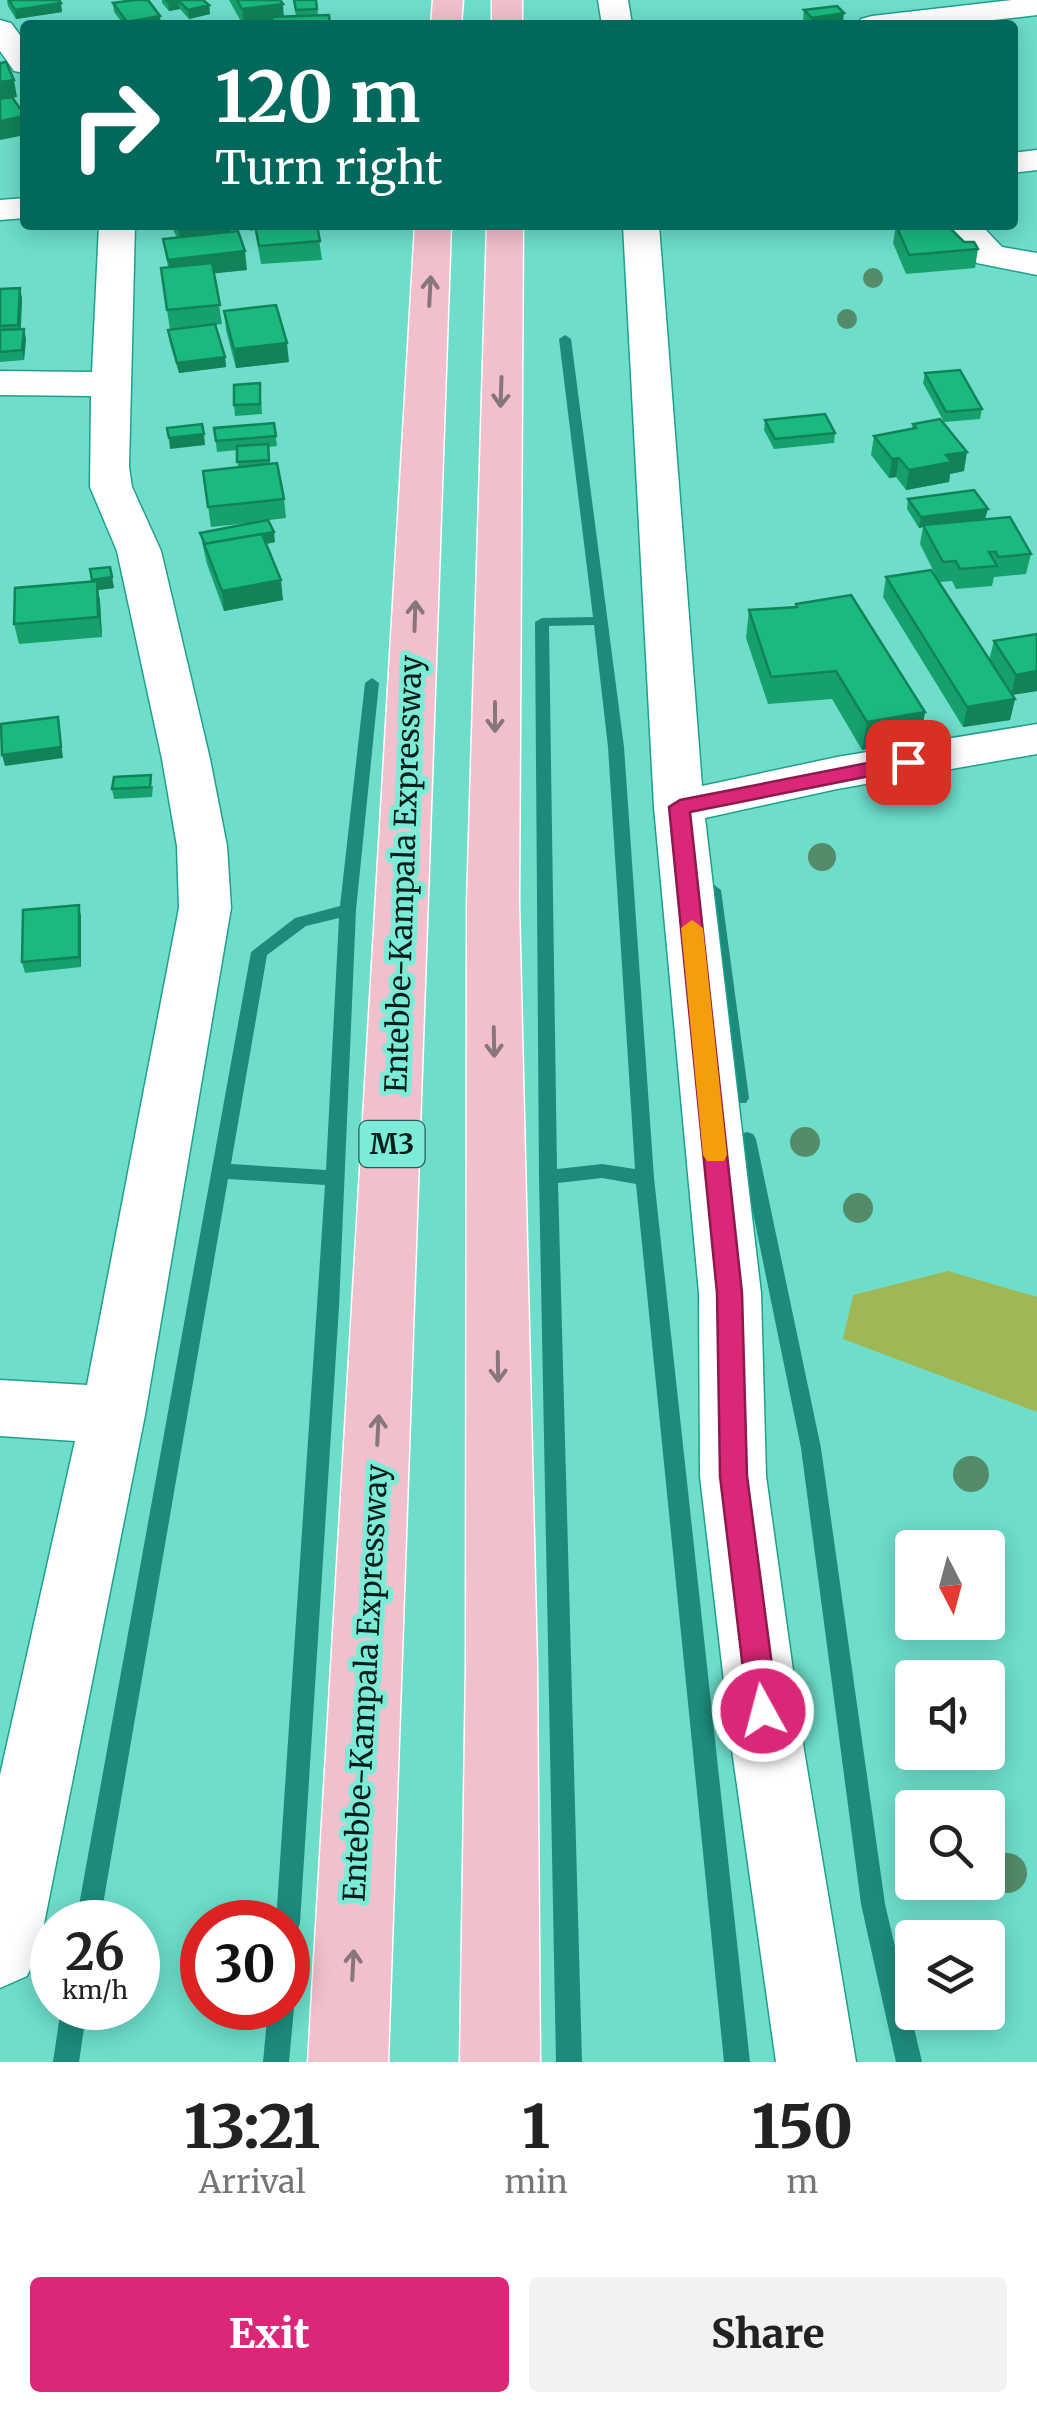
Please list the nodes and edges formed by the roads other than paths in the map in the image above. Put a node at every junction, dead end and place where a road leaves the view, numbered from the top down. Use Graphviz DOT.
graph roads {
  1 [pos="1037,6"];
  2 [pos="915,20"];
  3 [pos="0,28"];
  4 [pos="20,57"];
  5 [pos="117,230"];
  6 [pos="433,230"];
  7 [pos="505,230"];
  8 [pos="641,230"];
  9 [pos="967,230"];
  10 [pos="1037,264"];
  11 [pos="0,383"];
  12 [pos="110,384"];
  13 [pos="1037,739"];
  14 [pos="680,807"];
  15 [pos="0,1408"];
  16 [pos="113,1415"];
  17 [pos="0,1949"];
  18 [pos="348,2062"];
  19 [pos="500,2062"];
  20 [pos="816,2062"];
  1 -- 2 [label="street"];
  3 -- 4 [label="street"];
  5 -- 12 [label="street"];
  18 -- 6 [label="highway, Entebbe-Kampala Expressway / M3, one-way"];
  7 -- 19 [label="highway, one-way"];
  8 -- 14 [label="street"];
  9 -- 10 [label="street"];
  11 -- 12 [label="street"];
  12 -- 16 [label="street"];
  13 -- 14 [label="street"];
  14 -- 20 [label="street"];
  15 -- 16 [label="street"];
  16 -- 17 [label="street"];
}
